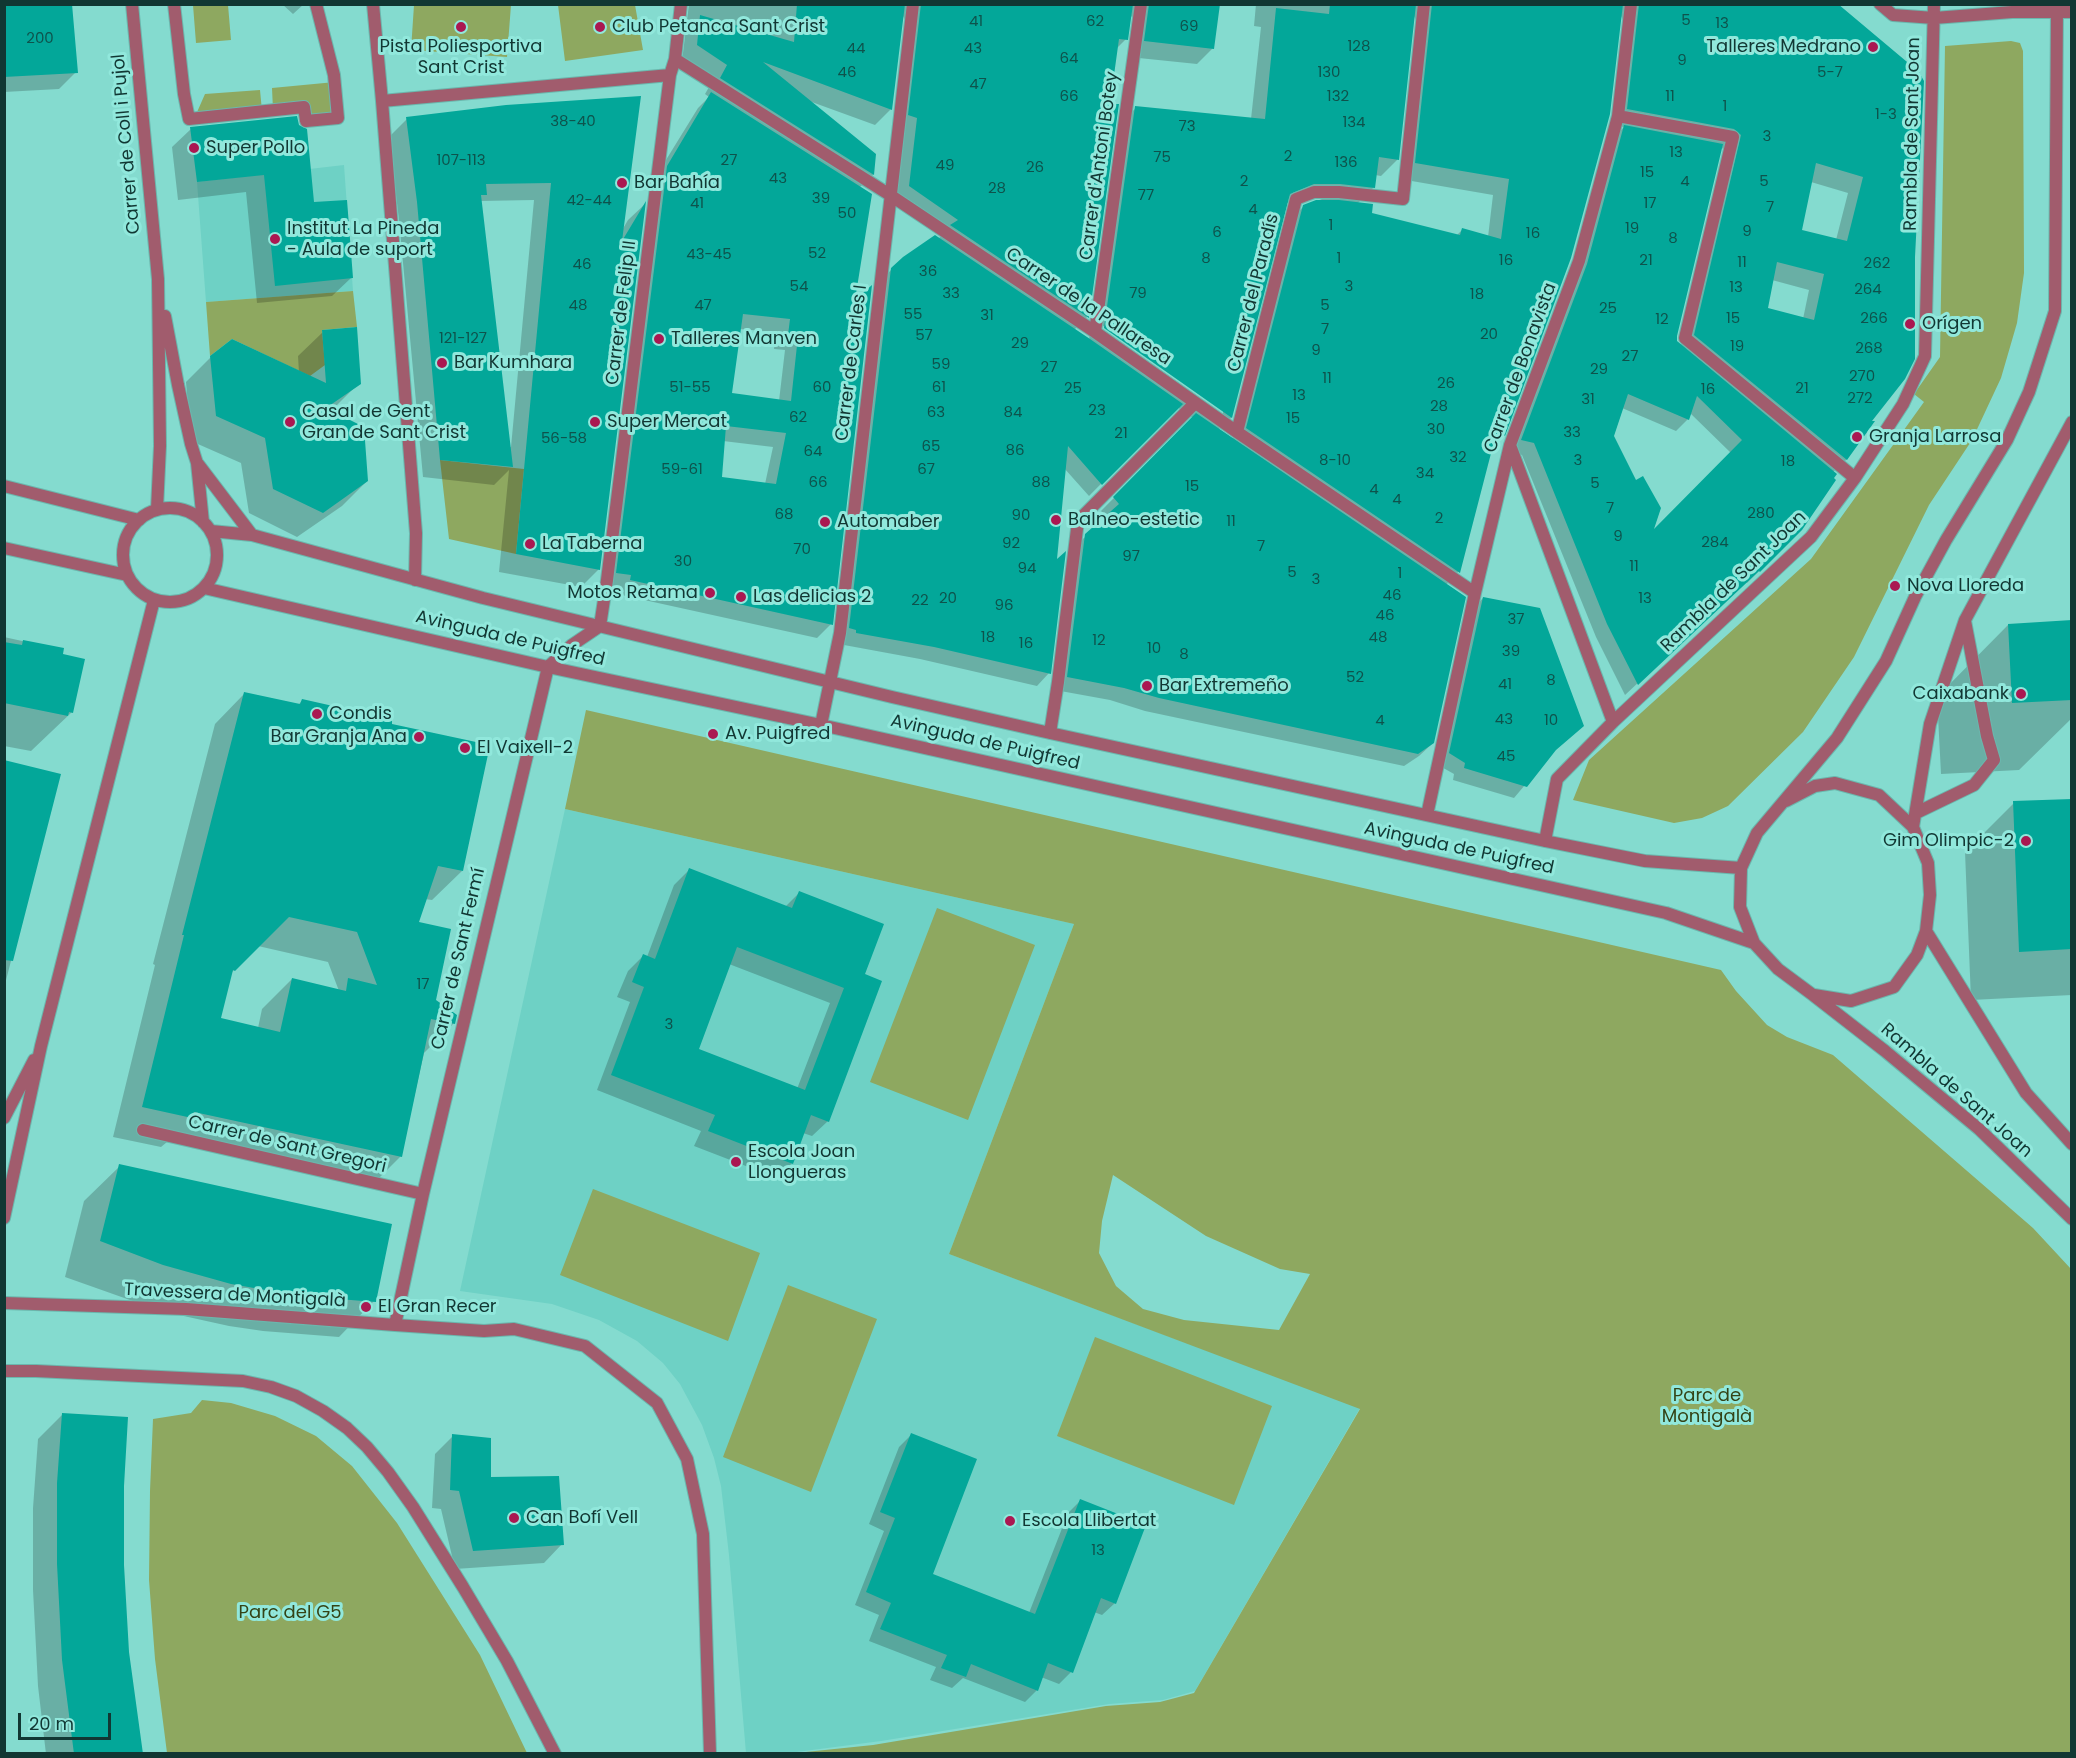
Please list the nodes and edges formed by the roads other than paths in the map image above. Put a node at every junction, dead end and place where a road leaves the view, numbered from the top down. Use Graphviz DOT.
graph roads {
  1 [pos="132,4"];
  2 [pos="174,4"];
  3 [pos="315,4"];
  4 [pos="373,4"];
  5 [pos="681,4"];
  6 [pos="913,4"];
  7 [pos="1141,4"];
  8 [pos="1424,4"];
  9 [pos="1631,4"];
  10 [pos="1880,4"];
  11 [pos="1934,4"];
  12 [pos="2057,9"];
  13 [pos="2072,12"];
  14 [pos="1934,18"];
  15 [pos="675,59"];
  16 [pos="670,75"];
  17 [pos="382,101"];
  18 [pos="1618,116"];
  19 [pos="890,195"];
  20 [pos="158,279"];
  21 [pos="1095,332"];
  22 [pos="1195,403"];
  23 [pos="2072,422"];
  24 [pos="1237,432"];
  25 [pos="1510,445"];
  26 [pos="197,463"];
  27 [pos="1855,478"];
  28 [pos="4,486"];
  29 [pos="157,509"];
  30 [pos="138,520"];
  31 [pos="207,526"];
  32 [pos="252,535"];
  33 [pos="4,548"];
  34 [pos="127,575"];
  35 [pos="416,580"];
  36 [pos="204,588"];
  37 [pos="1475,593"];
  38 [pos="154,600"];
  39 [pos="1965,620"];
  40 [pos="600,626"];
  41 [pos="548,667"];
  42 [pos="830,682"];
  43 [pos="1613,722"];
  44 [pos="821,725"];
  45 [pos="1050,733"];
  46 [pos="1780,804"];
  47 [pos="1916,813"];
  48 [pos="1427,814"];
  49 [pos="1913,827"];
  50 [pos="1545,841"];
  51 [pos="1742,868"];
  52 [pos="1926,931"];
  53 [pos="1754,943"];
  54 [pos="1813,995"];
  55 [pos="41,1046"];
  56 [pos="4,1118"];
  57 [pos="143,1130"];
  58 [pos="2072,1144"];
  59 [pos="423,1194"];
  60 [pos="4,1218"];
  61 [pos="2072,1219"];
  62 [pos="4,1303"];
  63 [pos="395,1325"];
  64 [pos="4,1371"];
  65 [pos="555,1754"];
  66 [pos="710,1754"];
  1 -- 20 [label="street, Carrer de Coll i Pujol"];
  2 -- 3 [label="street"];
  4 -- 17 [label="street"];
  5 -- 15 [label="street, Carrer de Felip II"];
  6 -- 19 [label="street, Carrer de Carles I"];
  7 -- 21 [label="street, Carrer d'Antoni Botey"];
  8 -- 24 [label="street, Carrer del Paradís"];
  9 -- 18 [label="street, Carrer de Bonavista"];
  10 -- 14 [label="street"];
  11 -- 14 [label="street, Rambla de Sant Joan"];
  12 -- 13 [label="street"];
  12 -- 14 [label="street"];
  12 -- 46 [label="street, Rambla de Sant Joan"];
  14 -- 27 [label="street, Rambla de Sant Joan"];
  15 -- 16 [label="street, Carrer de Felip II"];
  15 -- 19 [label="street, Carrer de la Pallaresa"];
  16 -- 17 [label="street"];
  16 -- 40 [label="street, Carrer de Felip II"];
  17 -- 35 [label="street"];
  18 -- 25 [label="street, Carrer de Bonavista"];
  18 -- 27 [label="street"];
  19 -- 21 [label="street, Carrer de la Pallaresa"];
  19 -- 42 [label="street, Carrer de Carles I"];
  20 -- 26 [label="street, Carrer de Coll i Pujol"];
  20 -- 29 [label="street, Carrer de Coll i Pujol"];
  21 -- 22 [label="street, Carrer de la Pallaresa"];
  22 -- 24 [label="street, Carrer de la Pallaresa"];
  22 -- 45 [label="street"];
  23 -- 39 [label="street"];
  24 -- 37 [label="street, Carrer de la Pallaresa"];
  25 -- 37 [label="street, Carrer de Bonavista"];
  25 -- 43 [label="street"];
  26 -- 31 [label="street, Carrer de Coll i Pujol"];
  26 -- 32 [label="street, Carrer de Coll i Pujol"];
  27 -- 43 [label="street, Rambla de Sant Joan"];
  28 -- 30 [label="street"];
  29 -- 30 [label="street"];
  29 -- 31 [label="street"];
  30 -- 34 [label="street"];
  31 -- 32 [label="street, Avinguda de Puigfred"];
  31 -- 36 [label="street"];
  32 -- 35 [label="street, Avinguda de Puigfred"];
  33 -- 34 [label="street"];
  34 -- 38 [label="street"];
  35 -- 40 [label="street, Avinguda de Puigfred"];
  36 -- 38 [label="street"];
  36 -- 41 [label="street, Avinguda de Puigfred"];
  37 -- 48 [label="street, Carrer de Bonavista"];
  38 -- 55 [label="street"];
  39 -- 47 [label="street"];
  39 -- 47 [label="street"];
  40 -- 41 [label="street"];
  40 -- 42 [label="street, Avinguda de Puigfred"];
  41 -- 44 [label="street, Avinguda de Puigfred"];
  41 -- 59 [label="street, Carrer de Sant Fermí"];
  42 -- 44 [label="street, Carrer de Carles I"];
  42 -- 45 [label="street, Avinguda de Puigfred"];
  43 -- 50 [label="street, Rambla de Sant Joan"];
  44 -- 53 [label="street, Avinguda de Puigfred"];
  45 -- 48 [label="street, Avinguda de Puigfred"];
  46 -- 49 [label="street, Rambla de Sant Joan"];
  46 -- 51 [label="street, Rambla de Sant Joan"];
  47 -- 49 [label="street"];
  48 -- 50 [label="street, Avinguda de Puigfred"];
  49 -- 52 [label="street, Rambla de Sant Joan"];
  50 -- 51 [label="street, Avinguda de Puigfred"];
  51 -- 53 [label="street, Rambla de Sant Joan"];
  52 -- 54 [label="street, Rambla de Sant Joan"];
  52 -- 58 [label="street"];
  53 -- 54 [label="street, Rambla de Sant Joan"];
  54 -- 61 [label="street, Rambla de Sant Joan"];
  55 -- 56 [label="street"];
  55 -- 60 [label="street"];
  57 -- 59 [label="street, Carrer de Sant Gregori"];
  59 -- 63 [label="street, Carrer de Sant Fermí"];
  62 -- 63 [label="street, Travessera de Montigalà"];
  63 -- 66 [label="street, Travessera de Montigalà"];
  64 -- 65 [label="street"];
}
